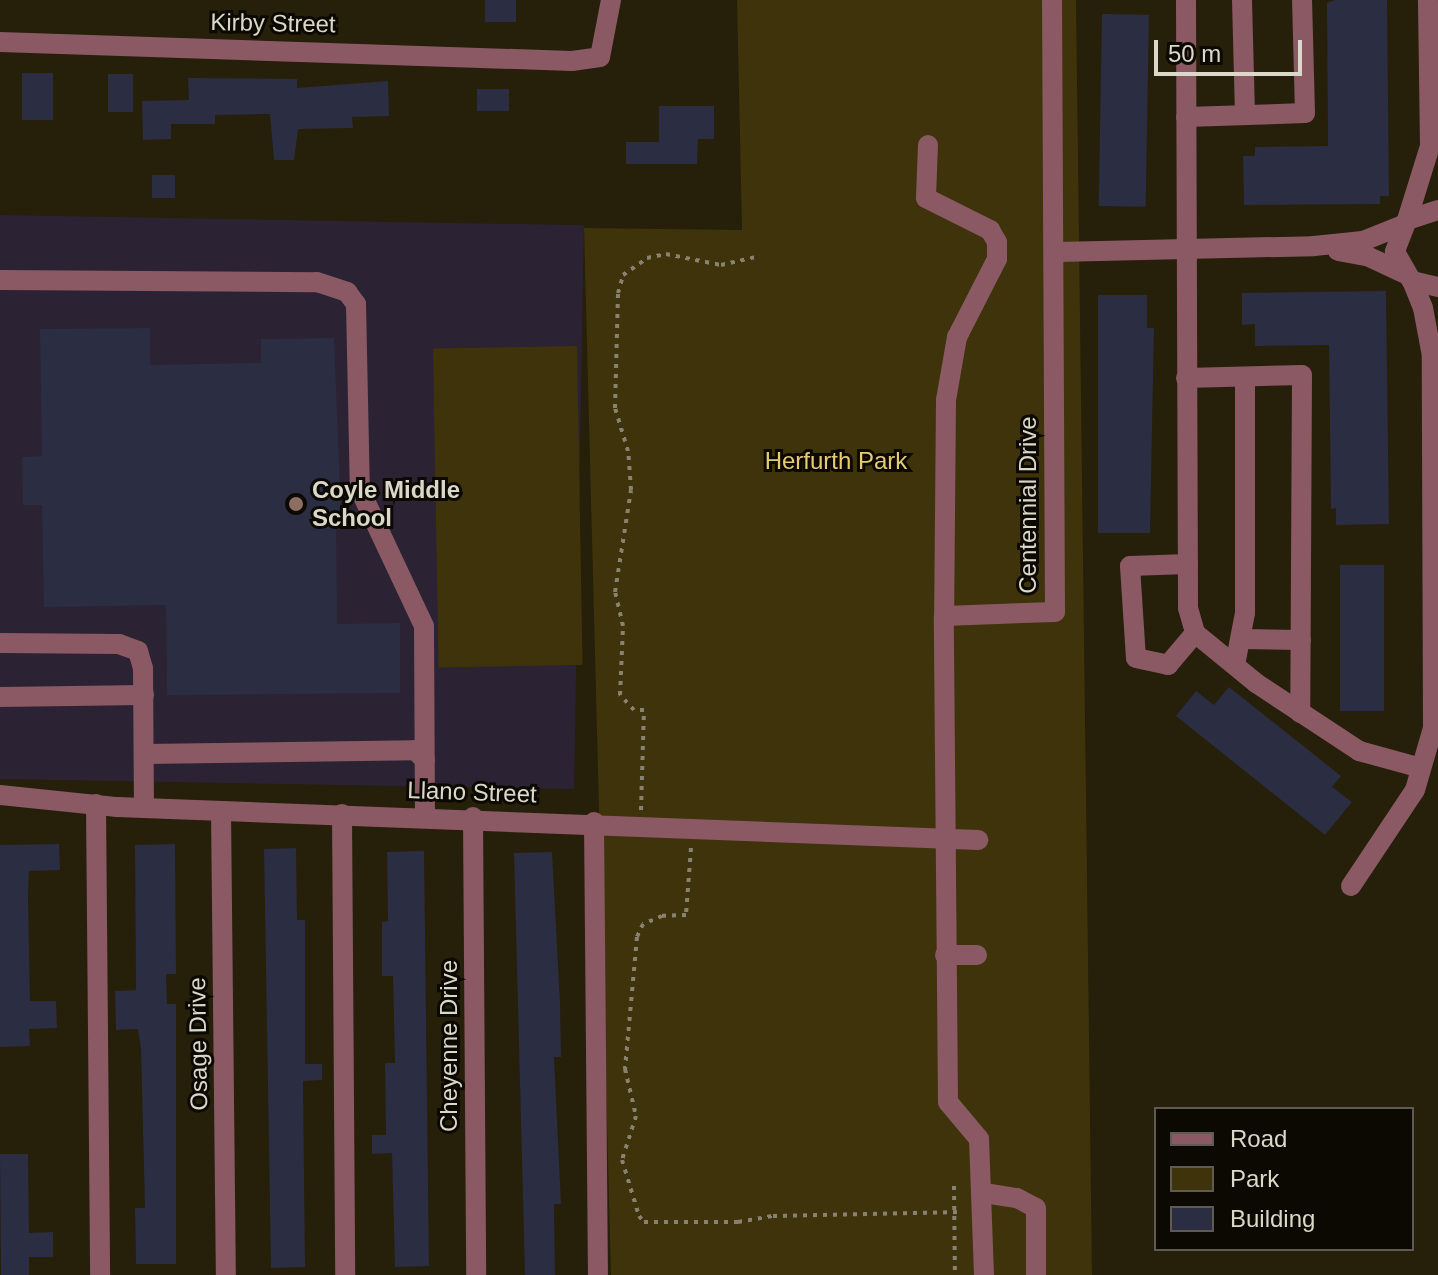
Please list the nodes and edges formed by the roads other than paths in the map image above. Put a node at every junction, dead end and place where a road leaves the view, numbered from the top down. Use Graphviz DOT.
graph roads {
  1 [pos="611,0"];
  2 [pos="1052,0"];
  3 [pos="1186,0"];
  4 [pos="1242,0"];
  5 [pos="1302,0"];
  6 [pos="1428,0"];
  7 [pos="0,42"];
  8 [pos="1245,115"];
  9 [pos="1186,117"];
  10 [pos="928,145"];
  11 [pos="1434,156"];
  12 [pos="1438,210"];
  13 [pos="1405,222"];
  14 [pos="1314,246"];
  15 [pos="1185,249"];
  16 [pos="1057,252"];
  17 [pos="1408,277"];
  18 [pos="0,280"];
  19 [pos="1438,287"];
  20 [pos="1438,334"];
  21 [pos="1432,356"];
  22 [pos="1245,377"];
  23 [pos="1186,378"];
  24 [pos="1188,564"];
  25 [pos="944,616"];
  26 [pos="1195,633"];
  27 [pos="1242,639"];
  28 [pos="1301,640"];
  29 [pos="5,641"];
  30 [pos="1235,665"];
  31 [pos="144,695"];
  32 [pos="0,697"];
  33 [pos="1300,713"];
  34 [pos="144,754"];
  35 [pos="425,760"];
  36 [pos="1421,768"];
  37 [pos="0,795"];
  38 [pos="96,804"];
  39 [pos="144,808"];
  40 [pos="221,811"];
  41 [pos="342,814"];
  42 [pos="425,815"];
  43 [pos="473,817"];
  44 [pos="594,822"];
  45 [pos="943,839"];
  46 [pos="978,840"];
  47 [pos="1351,886"];
  48 [pos="945,955"];
  49 [pos="977,955"];
  50 [pos="984,1194"];
  51 [pos="100,1275"];
  52 [pos="226,1275"];
  53 [pos="345,1275"];
  54 [pos="476,1275"];
  55 [pos="598,1275"];
  56 [pos="984,1275"];
  57 [pos="1036,1275"];
  1 -- 7 [label="street, Kirby Street"];
  2 -- 16 [label="street, Centennial Drive"];
  3 -- 9 [label="street"];
  4 -- 8 [label="street"];
  5 -- 8 [label="street"];
  6 -- 11 [label="street"];
  8 -- 9 [label="street"];
  9 -- 15 [label="street"];
  10 -- 25 [label="street"];
  11 -- 13 [label="street"];
  12 -- 13 [label="street"];
  13 -- 14 [label="street"];
  13 -- 17 [label="street"];
  14 -- 15 [label="street"];
  14 -- 17 [label="street"];
  15 -- 16 [label="street"];
  15 -- 23 [label="street"];
  16 -- 25 [label="street, Centennial Drive"];
  17 -- 19 [label="street"];
  17 -- 21 [label="street"];
  18 -- 35 [label="street"];
  20 -- 21 [label="street"];
  21 -- 36 [label="street"];
  22 -- 23 [label="street"];
  22 -- 27 [label="street"];
  22 -- 28 [label="street"];
  23 -- 24 [label="street"];
  24 -- 26 [label="street"];
  24 -- 26 [label="street"];
  25 -- 45 [label="street"];
  26 -- 30 [label="street"];
  27 -- 28 [label="street"];
  27 -- 30 [label="street"];
  28 -- 33 [label="street"];
  29 -- 31 [label="street"];
  30 -- 33 [label="street"];
  31 -- 32 [label="street"];
  31 -- 34 [label="street"];
  33 -- 36 [label="street"];
  34 -- 35 [label="street"];
  34 -- 39 [label="street"];
  35 -- 42 [label="street"];
  36 -- 47 [label="street"];
  37 -- 38 [label="street, Llano Street"];
  38 -- 39 [label="street, Llano Street"];
  38 -- 51 [label="street"];
  39 -- 40 [label="street, Llano Street"];
  40 -- 41 [label="street, Llano Street"];
  40 -- 52 [label="street, Osage Drive"];
  41 -- 42 [label="street, Llano Street"];
  41 -- 53 [label="street"];
  42 -- 43 [label="street, Llano Street"];
  43 -- 44 [label="street, Llano Street"];
  43 -- 54 [label="street, Cheyenne Drive"];
  44 -- 45 [label="street, Llano Street"];
  44 -- 55 [label="street"];
  45 -- 46 [label="street, Llano Street"];
  45 -- 48 [label="street"];
  48 -- 49 [label="street"];
  48 -- 50 [label="street"];
  50 -- 56 [label="street"];
  50 -- 57 [label="street"];
}
